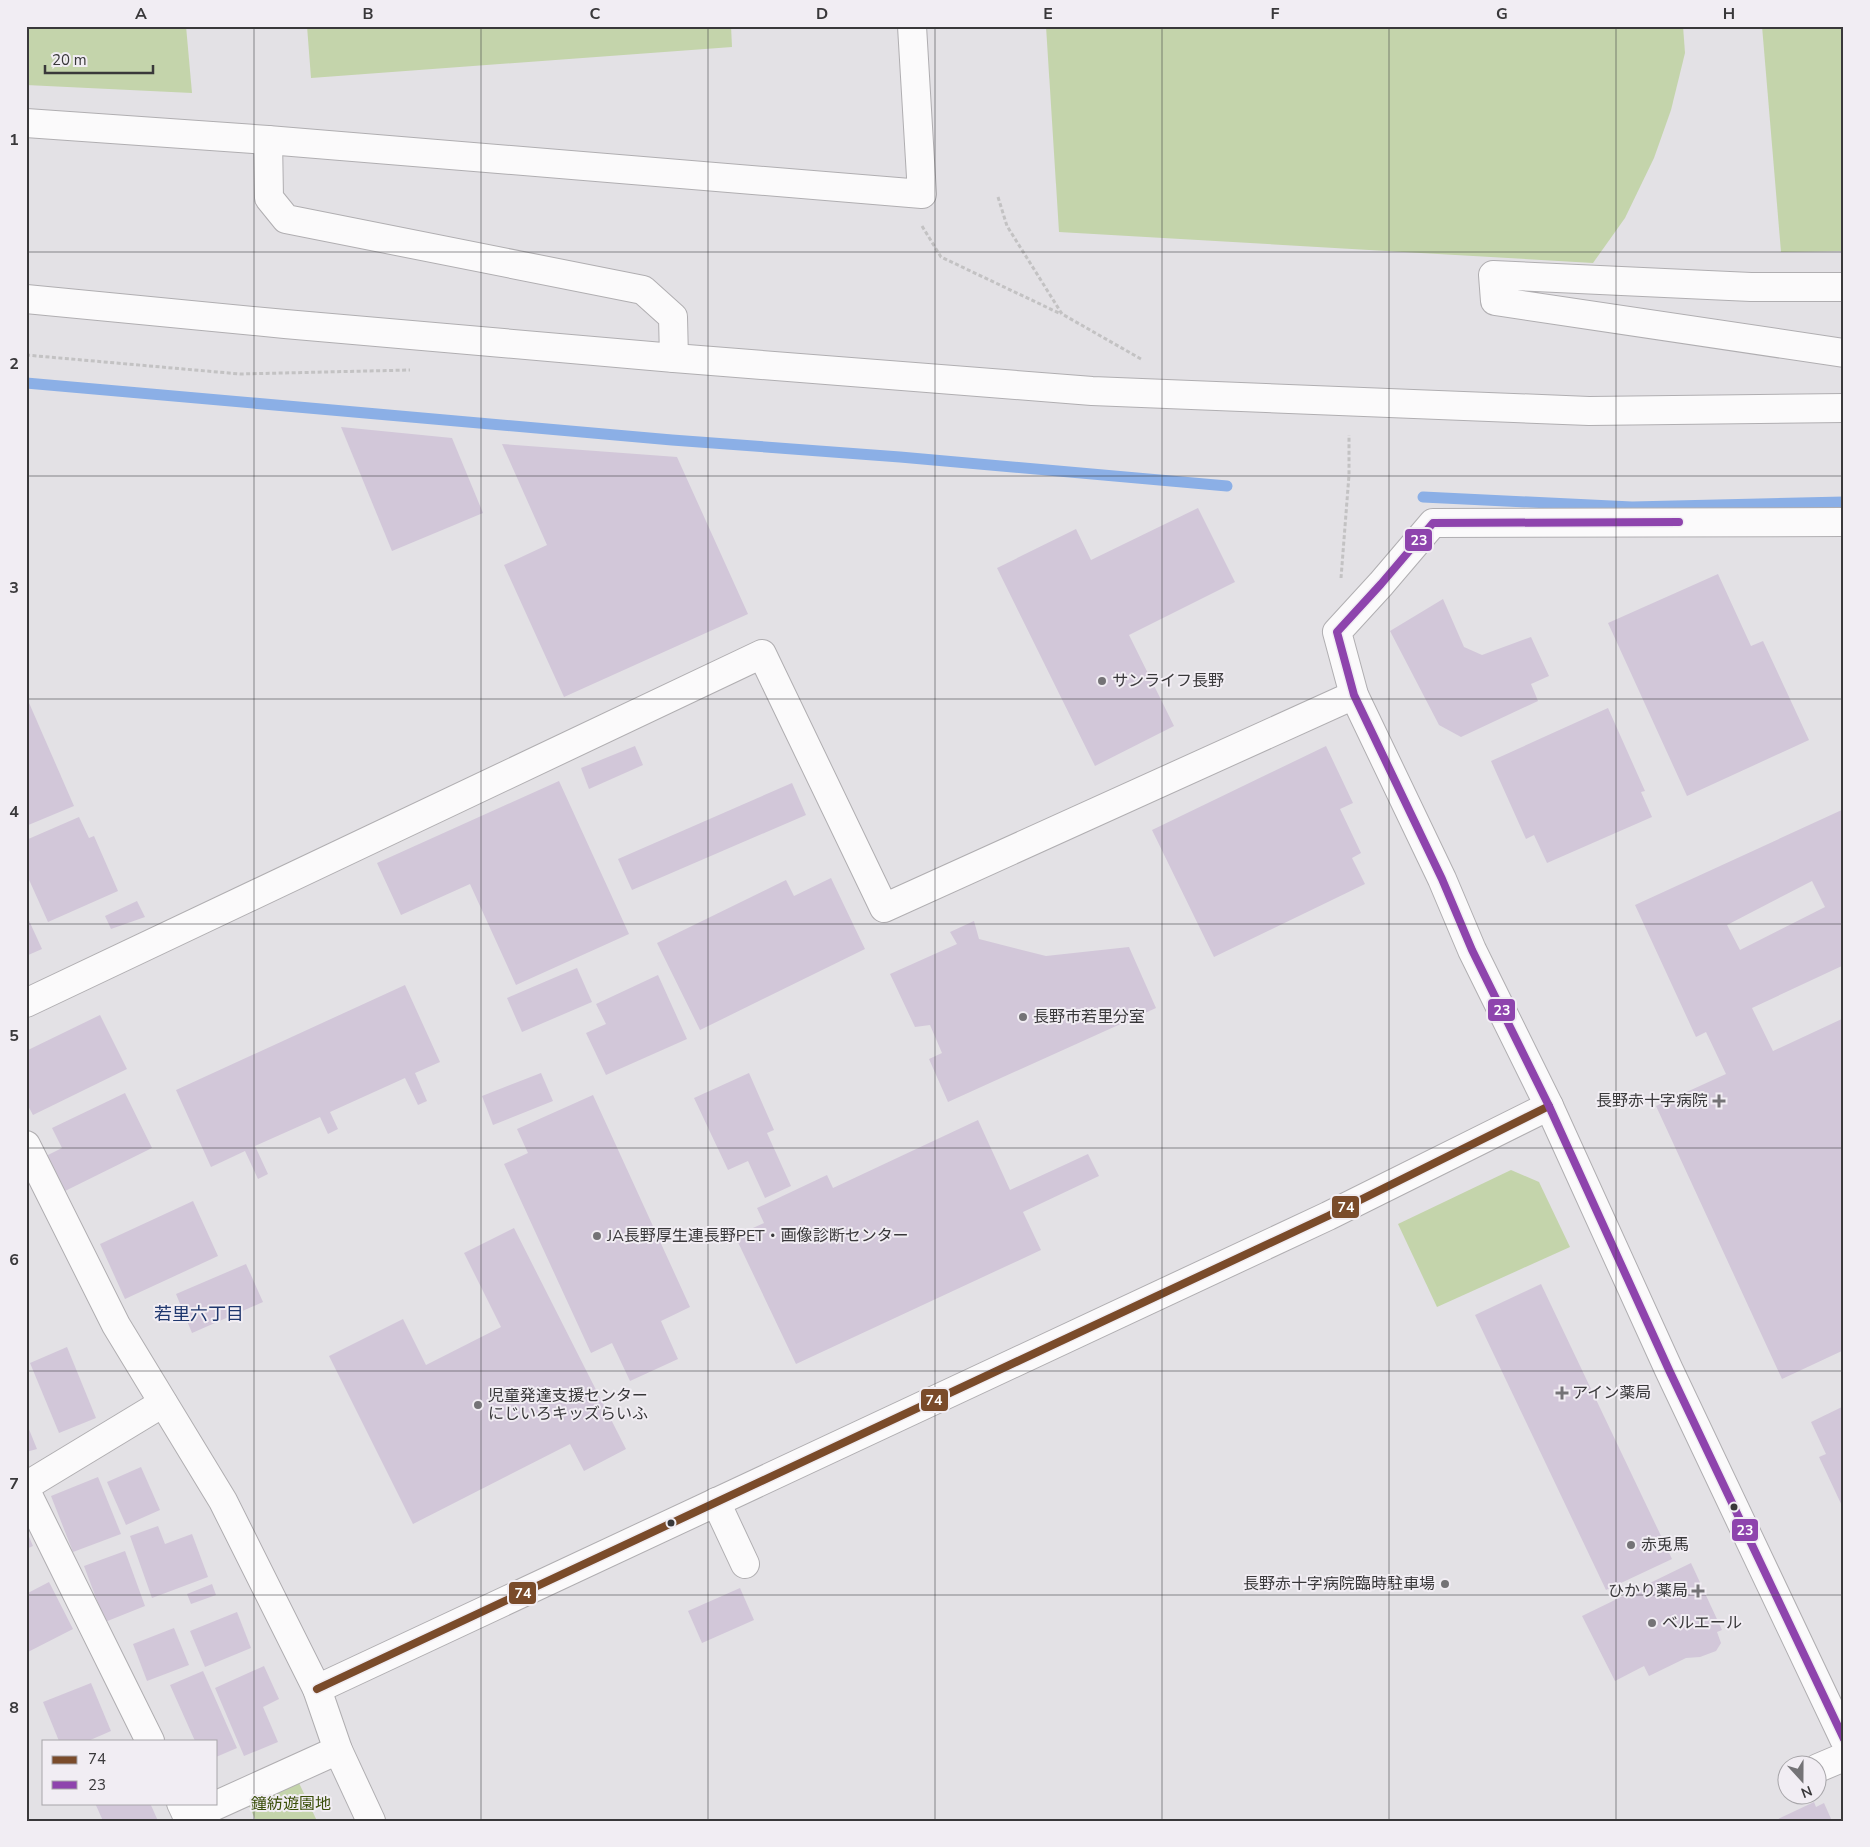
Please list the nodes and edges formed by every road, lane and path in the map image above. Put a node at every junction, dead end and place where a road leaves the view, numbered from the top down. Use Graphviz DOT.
graph roads {
  1 [pos="912,26"];
  2 [pos="26,123"];
  3 [pos="268,140"];
  4 [pos="901,192"];
  5 [pos="998,197"];
  6 [pos="1844,286"];
  7 [pos="26,299"];
  8 [pos="1062,314"];
  9 [pos="1844,353"];
  10 [pos="26,355"];
  11 [pos="674,358"];
  12 [pos="414,370"];
  13 [pos="1162,394"];
  14 [pos="1349,402"];
  15 [pos="1844,408"];
  16 [pos="1844,522"];
  17 [pos="1341,583"];
  18 [pos="1354,695"];
  19 [pos="26,1003"];
  20 [pos="1549,1106"];
  21 [pos="26,1145"];
  22 [pos="163,1403"];
  23 [pos="26,1486"];
  24 [pos="26,1491"];
  25 [pos="716,1502"];
  26 [pos="745,1564"];
  27 [pos="316,1689"];
  28 [pos="1844,1739"];
  29 [pos="150,1740"];
  30 [pos="338,1750"];
  31 [pos="1844,1757"];
  32 [pos="1828,1764"];
  33 [pos="181,1804"];
  34 [pos="371,1821"];
  1 -- 4 [label="street"];
  2 -- 3 [label="street"];
  3 -- 4 [label="street"];
  3 -- 11 [label="street"];
  4 -- 8 [label="path"];
  5 -- 8 [label="path"];
  6 -- 9 [label="street"];
  7 -- 11 [label="street"];
  8 -- 13 [label="path"];
  10 -- 12 [label="path"];
  11 -- 13 [label="street"];
  13 -- 14 [label="street"];
  14 -- 15 [label="street"];
  14 -- 17 [label="path"];
  16 -- 18 [label="street"];
  18 -- 19 [label="street"];
  18 -- 20 [label="street"];
  20 -- 25 [label="street"];
  20 -- 28 [label="street"];
  21 -- 22 [label="street"];
  22 -- 23 [label="street"];
  22 -- 27 [label="street"];
  24 -- 29 [label="street"];
  25 -- 26 [label="street"];
  25 -- 27 [label="street"];
  27 -- 30 [label="street"];
  30 -- 33 [label="street"];
  30 -- 34 [label="street"];
  31 -- 32 [label="street"];
}
